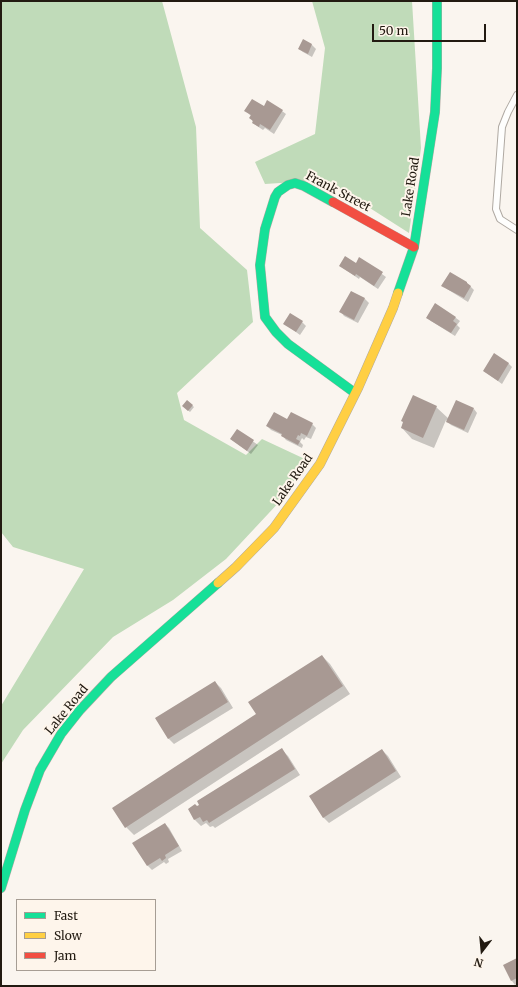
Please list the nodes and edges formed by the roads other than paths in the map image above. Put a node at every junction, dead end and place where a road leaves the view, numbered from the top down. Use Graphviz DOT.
graph roads {
  1 [pos="437,1"];
  2 [pos="517,95"];
  3 [pos="517,230"];
  4 [pos="414,247"];
  5 [pos="355,393"];
  6 [pos="1,888"];
  1 -- 4 [label="street, Lake Road"];
  2 -- 3 [label="lane"];
  4 -- 5 [label="street, Lake Road"];
  4 -- 5 [label="street, Frank Street"];
  5 -- 6 [label="street, Lake Road"];
}
